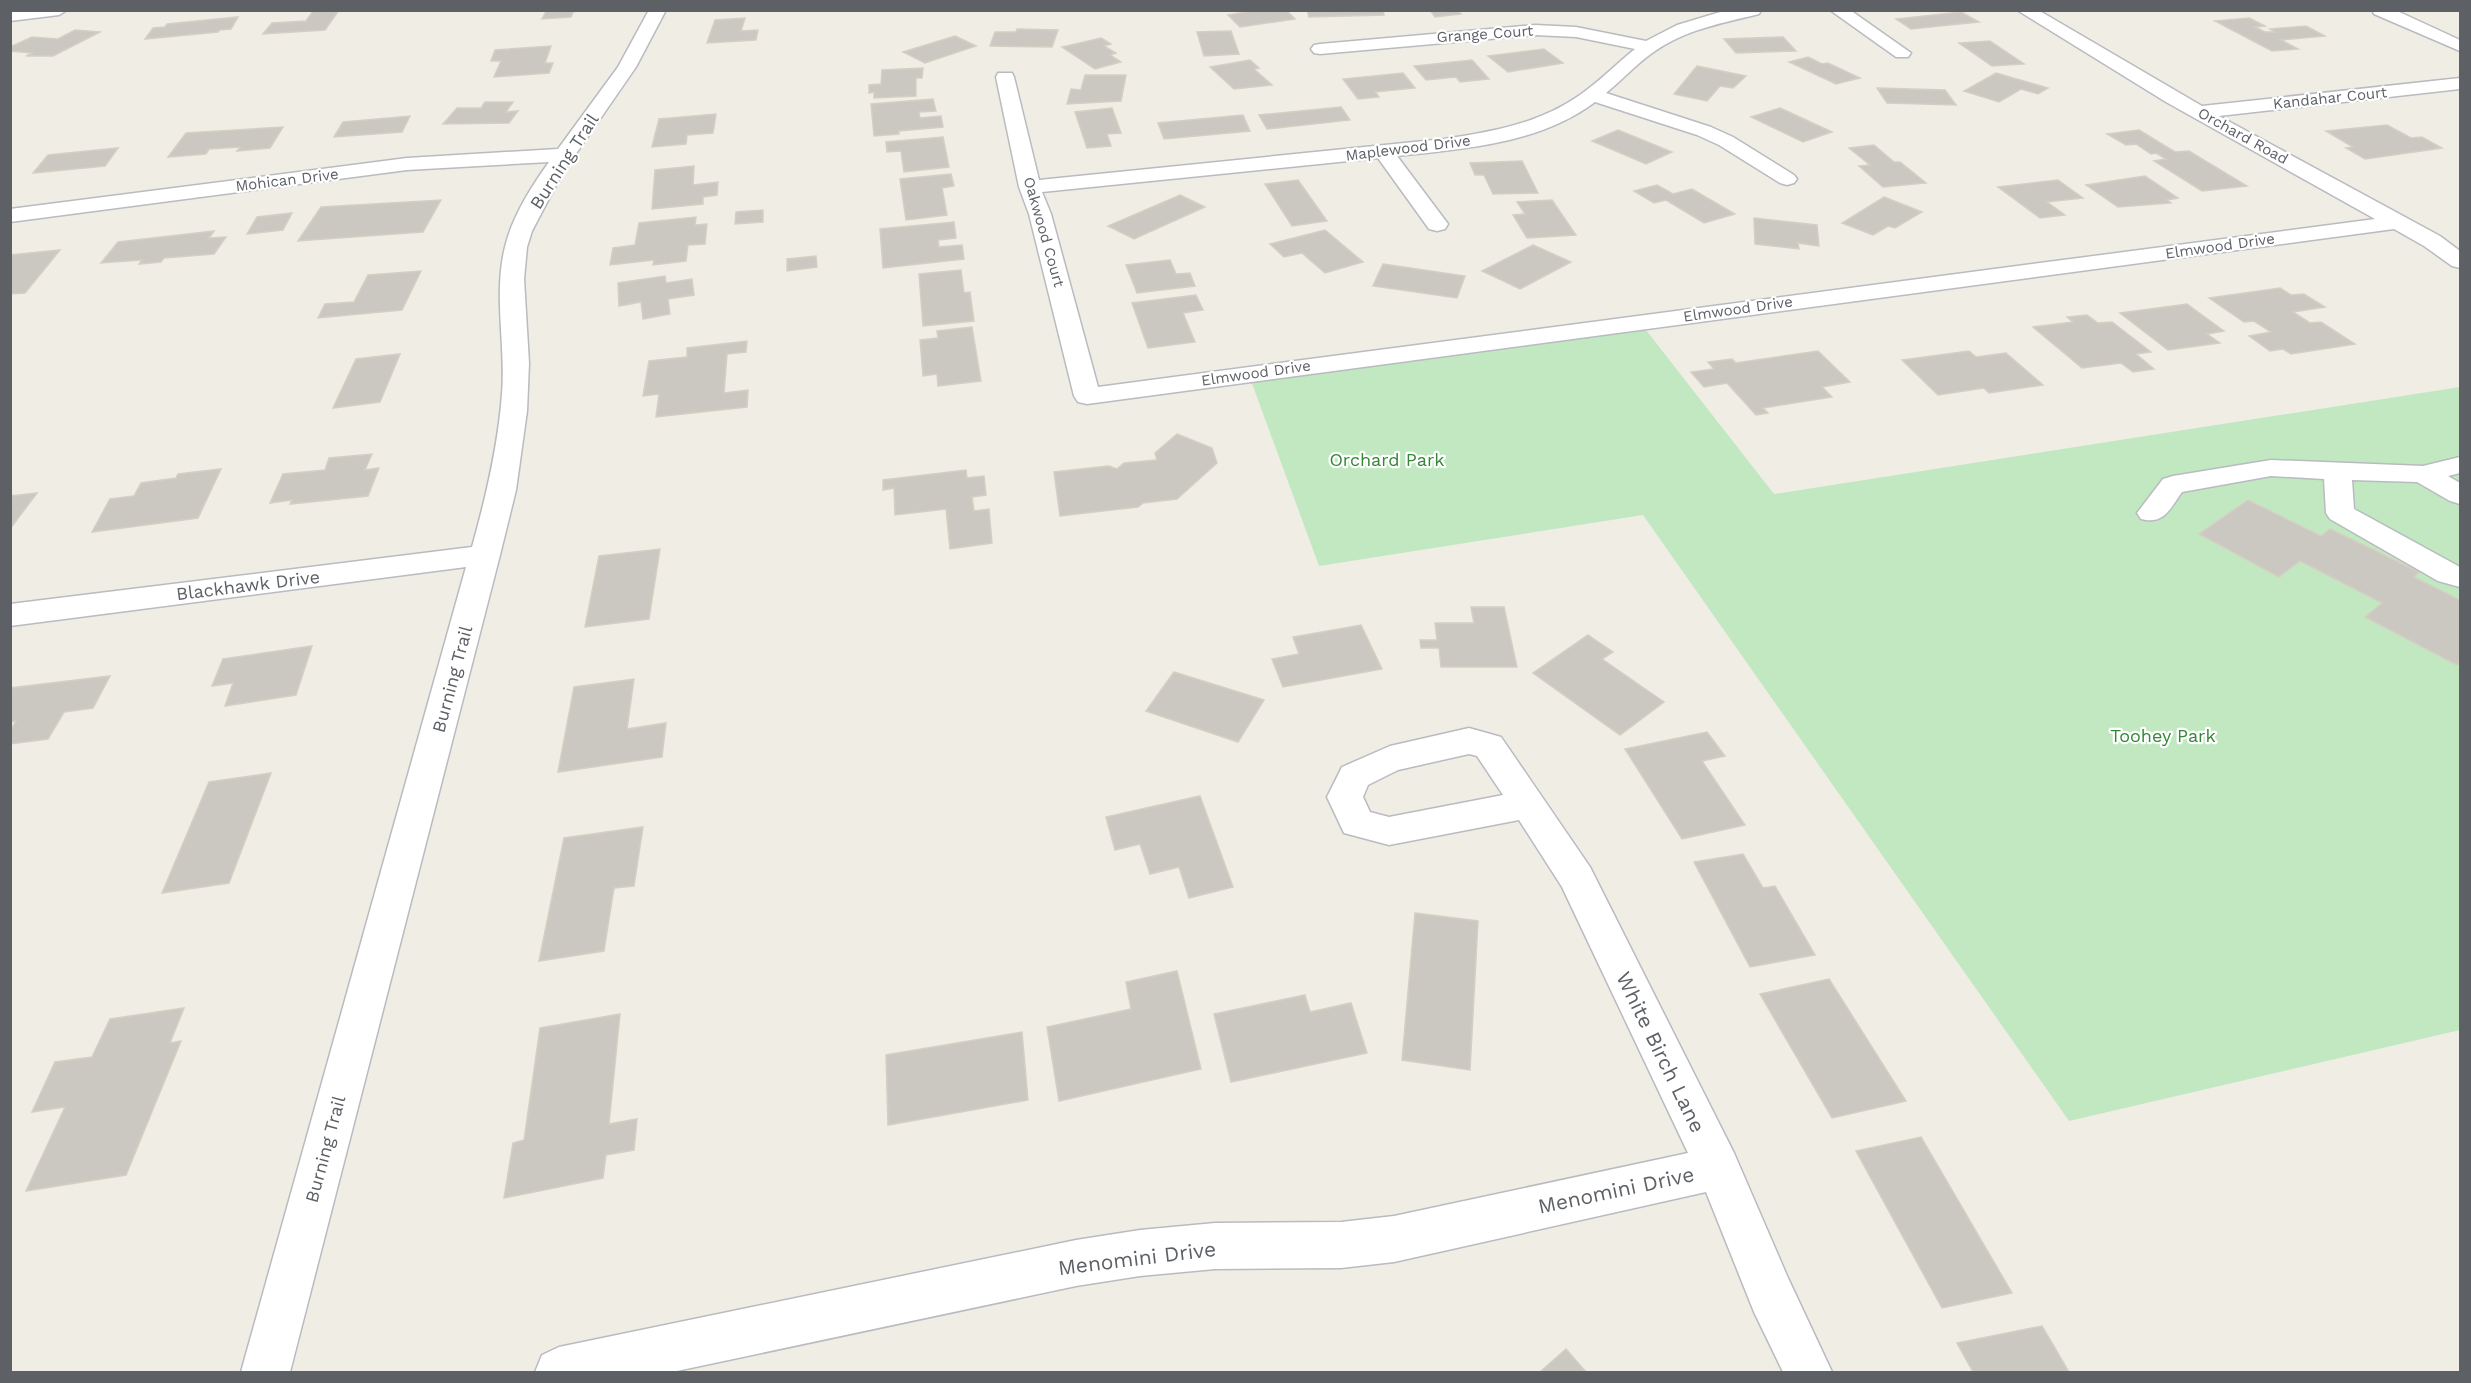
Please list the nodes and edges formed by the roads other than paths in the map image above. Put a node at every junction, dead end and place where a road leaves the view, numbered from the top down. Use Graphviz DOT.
graph roads {
  1 [pos="59,10"];
  2 [pos="658,10"];
  3 [pos="1753,10"];
  4 [pos="1838,10"];
  5 [pos="2025,10"];
  6 [pos="2380,10"];
  7 [pos="10,16"];
  8 [pos="2460,46"];
  9 [pos="1649,47"];
  10 [pos="1320,50"];
  11 [pos="1902,53"];
  12 [pos="1005,77"];
  13 [pos="2460,83"];
  14 [pos="1592,95"];
  15 [pos="2200,112"];
  16 [pos="1384,152"];
  17 [pos="565,155"];
  18 [pos="1787,179"];
  19 [pos="1030,187"];
  20 [pos="10,216"];
  21 [pos="2399,222"];
  22 [pos="1437,224"];
  23 [pos="2460,237"];
  24 [pos="2432,241"];
  25 [pos="2460,261"];
  26 [pos="1085,386"];
  27 [pos="2460,465"];
  28 [pos="2338,471"];
  29 [pos="2423,474"];
  30 [pos="2460,495"];
  31 [pos="2151,513"];
  32 [pos="485,555"];
  33 [pos="2460,577"];
  34 [pos="10,615"];
  35 [pos="1528,804"];
  36 [pos="1718,1168"];
  37 [pos="264,1372"];
  38 [pos="559,1372"];
  39 [pos="1808,1372"];
  1 -- 7 [label="street"];
  2 -- 17 [label="street, Burning Trail"];
  3 -- 9 [label="street, Maplewood Drive"];
  4 -- 11 [label="street"];
  5 -- 15 [label="street, Orchard Road"];
  6 -- 8 [label="street"];
  9 -- 10 [label="street, Grange Court"];
  9 -- 14 [label="street, Maplewood Drive"];
  12 -- 19 [label="street, Oakwood Court"];
  13 -- 15 [label="street, Kandahar Court"];
  14 -- 16 [label="street, Maplewood Drive"];
  14 -- 18 [label="street"];
  15 -- 21 [label="street, Orchard Road"];
  16 -- 19 [label="street, Maplewood Drive"];
  16 -- 22 [label="street"];
  17 -- 20 [label="street, Mohican Drive"];
  17 -- 32 [label="street, Burning Trail"];
  19 -- 26 [label="street, Oakwood Court"];
  21 -- 24 [label="street, Orchard Road"];
  21 -- 26 [label="street, Elmwood Drive"];
  23 -- 24 [label="street"];
  24 -- 25 [label="street, Orchard Road"];
  27 -- 29 [label="street"];
  28 -- 29 [label="street"];
  28 -- 31 [label="street"];
  28 -- 33 [label="street"];
  29 -- 30 [label="street"];
  32 -- 34 [label="street, Blackhawk Drive"];
  32 -- 37 [label="street, Burning Trail"];
  35 -- 35 [label="street, White Birch Lane"];
  35 -- 36 [label="street, White Birch Lane"];
  36 -- 38 [label="street, Menomini Drive"];
  36 -- 39 [label="street, White Birch Lane"];
}
